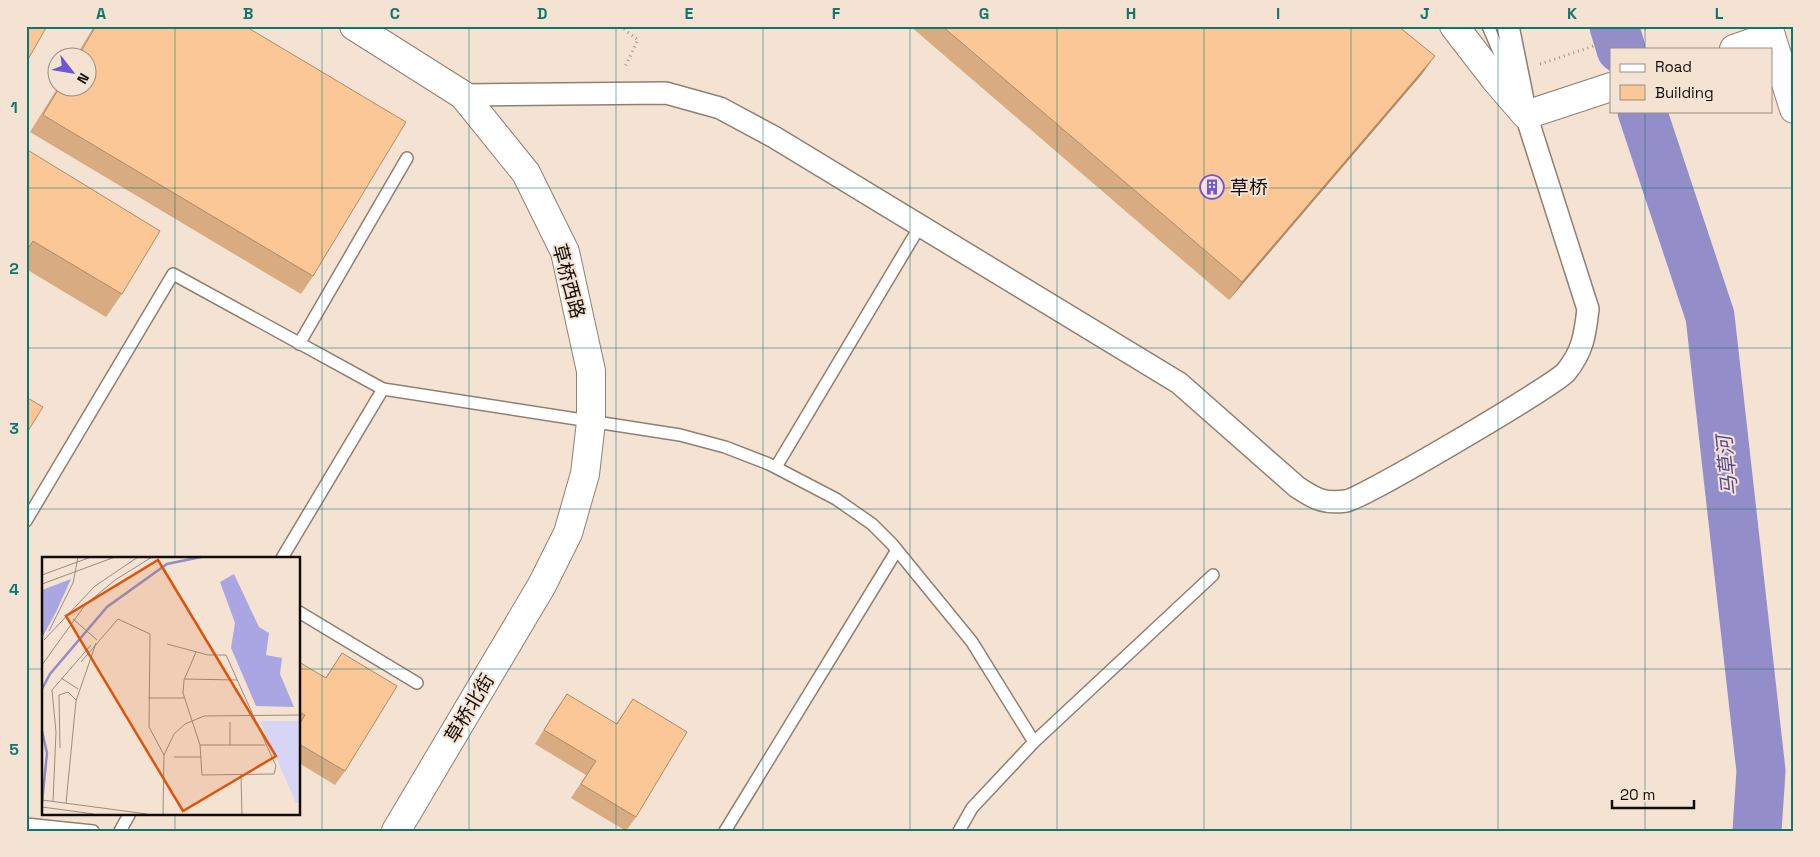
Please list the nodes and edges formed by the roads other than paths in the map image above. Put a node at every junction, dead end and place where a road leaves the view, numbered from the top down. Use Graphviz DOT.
graph roads {
  1 [pos="354,26"];
  2 [pos="1454,26"];
  3 [pos="1488,26"];
  4 [pos="1508,26"];
  5 [pos="1768,31"];
  6 [pos="1736,48"];
  7 [pos="1610,87"];
  8 [pos="463,95"];
  9 [pos="1794,109"];
  10 [pos="1538,110"];
  11 [pos="406,158"];
  12 [pos="920,226"];
  13 [pos="299,344"];
  14 [pos="383,388"];
  15 [pos="591,422"];
  16 [pos="776,467"];
  17 [pos="26,521"];
  18 [pos="897,550"];
  19 [pos="283,557"];
  20 [pos="1213,575"];
  21 [pos="542,585"];
  22 [pos="300,613"];
  23 [pos="417,683"];
  24 [pos="1034,742"];
  25 [pos="129,814"];
  26 [pos="26,824"];
  27 [pos="93,831"];
  28 [pos="120,831"];
  29 [pos="396,831"];
  30 [pos="725,831"];
  31 [pos="958,831"];
  1 -- 8 [label="street, 草桥西路"];
  2 -- 10 [label="street"];
  3 -- 10 [label="lane"];
  4 -- 10 [label="street"];
  5 -- 6 [label="street"];
  5 -- 9 [label="street"];
  7 -- 10 [label="street"];
  8 -- 12 [label="street"];
  8 -- 15 [label="street, 草桥西路"];
  10 -- 12 [label="street"];
  11 -- 13 [label="lane"];
  12 -- 16 [label="lane"];
  13 -- 14 [label="lane"];
  13 -- 17 [label="lane"];
  14 -- 15 [label="lane"];
  14 -- 19 [label="lane"];
  15 -- 16 [label="lane"];
  15 -- 21 [label="street, 草桥西路"];
  16 -- 18 [label="lane"];
  18 -- 24 [label="lane"];
  18 -- 30 [label="lane"];
  20 -- 24 [label="lane"];
  21 -- 29 [label="street, 草桥北街"];
  22 -- 23 [label="lane"];
  24 -- 31 [label="lane"];
  25 -- 28 [label="lane"];
  26 -- 27 [label="lane"];
}
